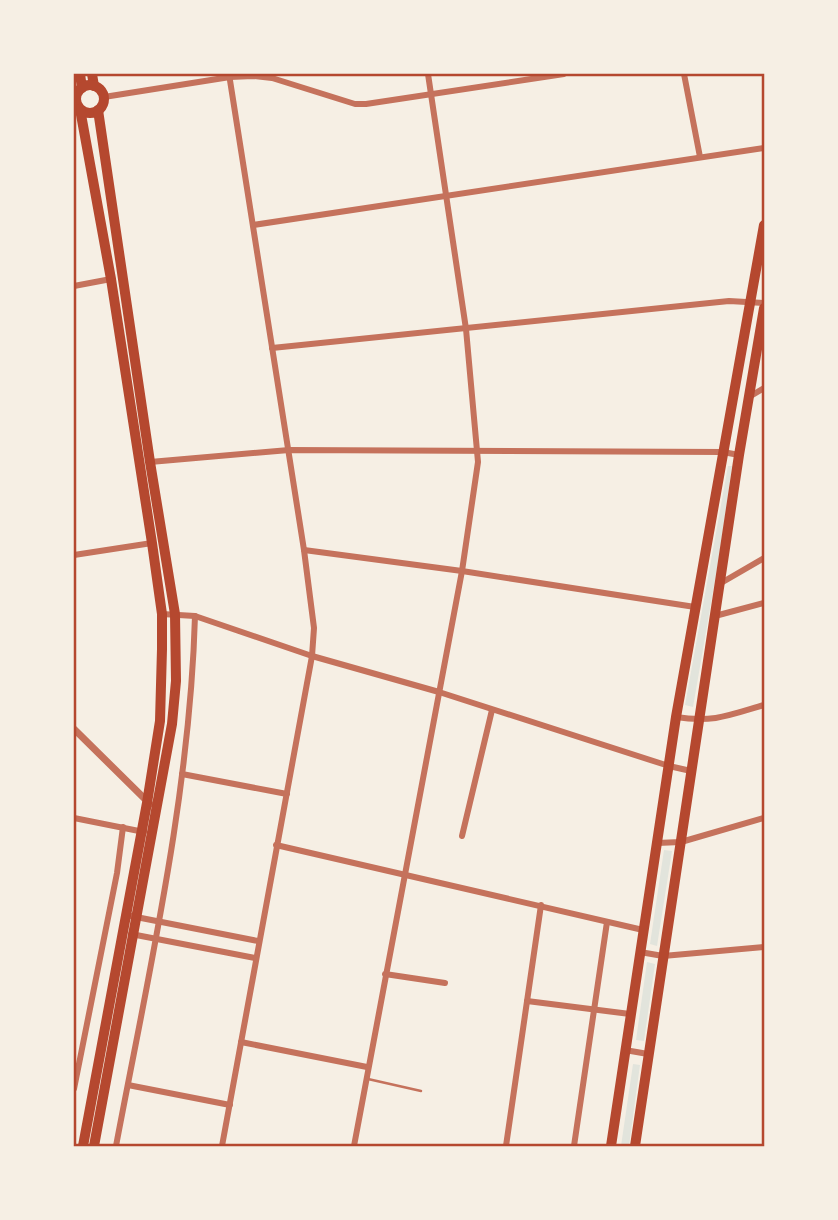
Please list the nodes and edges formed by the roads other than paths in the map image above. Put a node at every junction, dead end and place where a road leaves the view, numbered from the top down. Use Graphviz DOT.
graph roads {
  1 [pos="80,74"];
  2 [pos="92,74"];
  3 [pos="428,74"];
  4 [pos="564,74"];
  5 [pos="684,74"];
  6 [pos="230,75"];
  7 [pos="94,86"];
  8 [pos="82,88"];
  9 [pos="431,93"];
  10 [pos="104,97"];
  11 [pos="77,106"];
  12 [pos="97,110"];
  13 [pos="765,148"];
  14 [pos="700,157"];
  15 [pos="447,196"];
  16 [pos="253,225"];
  17 [pos="765,225"];
  18 [pos="111,279"];
  19 [pos="760,283"];
  20 [pos="74,286"];
  21 [pos="752,301"];
  22 [pos="765,305"];
  23 [pos="466,329"];
  24 [pos="272,348"];
  25 [pos="765,388"];
  26 [pos="749,397"];
  27 [pos="289,450"];
  28 [pos="478,450"];
  29 [pos="723,452"];
  30 [pos="739,455"];
  31 [pos="149,462"];
  32 [pos="152,543"];
  33 [pos="304,550"];
  34 [pos="74,555"];
  35 [pos="765,558"];
  36 [pos="462,571"];
  37 [pos="721,583"];
  38 [pos="765,603"];
  39 [pos="695,607"];
  40 [pos="162,614"];
  41 [pos="174,614"];
  42 [pos="715,615"];
  43 [pos="195,616"];
  44 [pos="312,656"];
  45 [pos="439,692"];
  46 [pos="765,705"];
  47 [pos="492,709"];
  48 [pos="676,717"];
  49 [pos="699,721"];
  50 [pos="74,729"];
  51 [pos="669,766"];
  52 [pos="691,771"];
  53 [pos="182,774"];
  54 [pos="287,794"];
  55 [pos="152,805"];
  56 [pos="74,818"];
  57 [pos="765,818"];
  58 [pos="123,827"];
  59 [pos="141,831"];
  60 [pos="152,835"];
  61 [pos="462,836"];
  62 [pos="681,842"];
  63 [pos="657,843"];
  64 [pos="276,845"];
  65 [pos="404,874"];
  66 [pos="541,905"];
  67 [pos="126,915"];
  68 [pos="138,918"];
  69 [pos="158,922"];
  70 [pos="607,922"];
  71 [pos="643,930"];
  72 [pos="122,932"];
  73 [pos="134,935"];
  74 [pos="155,938"];
  75 [pos="258,941"];
  76 [pos="765,947"];
  77 [pos="640,952"];
  78 [pos="663,956"];
  79 [pos="255,958"];
  80 [pos="385,974"];
  81 [pos="445,983"];
  82 [pos="527,1001"];
  83 [pos="596,1009"];
  84 [pos="630,1014"];
  85 [pos="241,1042"];
  86 [pos="625,1050"];
  87 [pos="648,1054"];
  88 [pos="367,1067"];
  89 [pos="365,1078"];
  90 [pos="128,1085"];
  91 [pos="74,1089"];
  92 [pos="421,1091"];
  93 [pos="230,1105"];
  94 [pos="83,1146"];
  95 [pos="94,1146"];
  96 [pos="116,1146"];
  97 [pos="222,1146"];
  98 [pos="354,1146"];
  99 [pos="506,1146"];
  100 [pos="574,1146"];
  101 [pos="611,1146"];
  102 [pos="635,1146"];
  1 -- 8 [label="main road"];
  2 -- 7 [label="main road"];
  3 -- 9 [label="street"];
  4 -- 9 [label="street"];
  5 -- 14 [label="street"];
  6 -- 9 [label="street"];
  6 -- 10 [label="street"];
  6 -- 16 [label="street"];
  7 -- 8 [label="main road"];
  7 -- 10 [label="main road"];
  8 -- 11 [label="main road"];
  9 -- 15 [label="street"];
  10 -- 12 [label="main road"];
  11 -- 12 [label="main road"];
  11 -- 18 [label="main road"];
  12 -- 31 [label="main road"];
  13 -- 14 [label="street"];
  14 -- 15 [label="street"];
  15 -- 16 [label="street"];
  15 -- 23 [label="street"];
  16 -- 24 [label="street"];
  17 -- 19 [label="main road"];
  18 -- 20 [label="street"];
  18 -- 32 [label="main road"];
  19 -- 21 [label="main road"];
  21 -- 22 [label="street"];
  21 -- 23 [label="street"];
  21 -- 29 [label="main road"];
  22 -- 26 [label="main road"];
  23 -- 24 [label="street"];
  23 -- 28 [label="street"];
  24 -- 27 [label="street"];
  25 -- 26 [label="street"];
  26 -- 30 [label="main road"];
  27 -- 28 [label="street"];
  27 -- 31 [label="street"];
  27 -- 33 [label="street"];
  28 -- 29 [label="street"];
  28 -- 36 [label="street"];
  29 -- 30 [label="street"];
  29 -- 39 [label="main road"];
  30 -- 37 [label="main road"];
  31 -- 41 [label="main road"];
  32 -- 34 [label="street"];
  32 -- 40 [label="main road"];
  33 -- 36 [label="street"];
  33 -- 44 [label="street"];
  35 -- 37 [label="street"];
  36 -- 39 [label="street"];
  36 -- 45 [label="street"];
  37 -- 42 [label="main road"];
  38 -- 42 [label="street"];
  39 -- 48 [label="main road"];
  40 -- 41 [label="street"];
  40 -- 55 [label="main road"];
  41 -- 43 [label="street"];
  41 -- 55 [label="main road"];
  42 -- 49 [label="main road"];
  43 -- 44 [label="street"];
  43 -- 53 [label="street"];
  44 -- 45 [label="street"];
  44 -- 54 [label="street"];
  45 -- 47 [label="street"];
  45 -- 65 [label="street"];
  46 -- 49 [label="street"];
  47 -- 51 [label="street"];
  47 -- 61 [label="street"];
  48 -- 49 [label="street"];
  48 -- 51 [label="main road"];
  49 -- 52 [label="main road"];
  50 -- 55 [label="street"];
  51 -- 52 [label="street"];
  51 -- 63 [label="main road"];
  52 -- 62 [label="main road"];
  53 -- 54 [label="street"];
  53 -- 69 [label="street"];
  54 -- 64 [label="street"];
  55 -- 59 [label="main road"];
  55 -- 60 [label="main road"];
  56 -- 58 [label="street"];
  57 -- 62 [label="street"];
  58 -- 59 [label="street"];
  58 -- 91 [label="street"];
  59 -- 60 [label="street"];
  59 -- 67 [label="main road"];
  60 -- 68 [label="main road"];
  62 -- 63 [label="street"];
  62 -- 78 [label="main road"];
  63 -- 71 [label="main road"];
  64 -- 65 [label="street"];
  64 -- 75 [label="street"];
  65 -- 66 [label="street"];
  65 -- 80 [label="street"];
  66 -- 70 [label="street"];
  66 -- 82 [label="street"];
  67 -- 68 [label="street"];
  67 -- 72 [label="main road"];
  68 -- 69 [label="street"];
  68 -- 73 [label="main road"];
  69 -- 74 [label="street"];
  69 -- 75 [label="street"];
  70 -- 71 [label="street"];
  70 -- 83 [label="street"];
  71 -- 77 [label="main road"];
  72 -- 73 [label="street"];
  72 -- 94 [label="main road"];
  73 -- 74 [label="street"];
  73 -- 95 [label="main road"];
  74 -- 79 [label="street"];
  74 -- 90 [label="street"];
  75 -- 79 [label="street"];
  76 -- 78 [label="street"];
  77 -- 78 [label="street"];
  77 -- 84 [label="main road"];
  78 -- 87 [label="main road"];
  79 -- 85 [label="street"];
  80 -- 81 [label="street"];
  80 -- 88 [label="street"];
  82 -- 83 [label="street"];
  82 -- 99 [label="street"];
  83 -- 84 [label="street"];
  83 -- 100 [label="street"];
  84 -- 86 [label="main road"];
  85 -- 88 [label="street"];
  85 -- 93 [label="street"];
  86 -- 87 [label="street"];
  86 -- 101 [label="main road"];
  87 -- 102 [label="main road"];
  88 -- 89 [label="street"];
  89 -- 92 [label="lane"];
  89 -- 98 [label="street"];
  90 -- 93 [label="street"];
  90 -- 96 [label="street"];
  93 -- 97 [label="street"];
}
